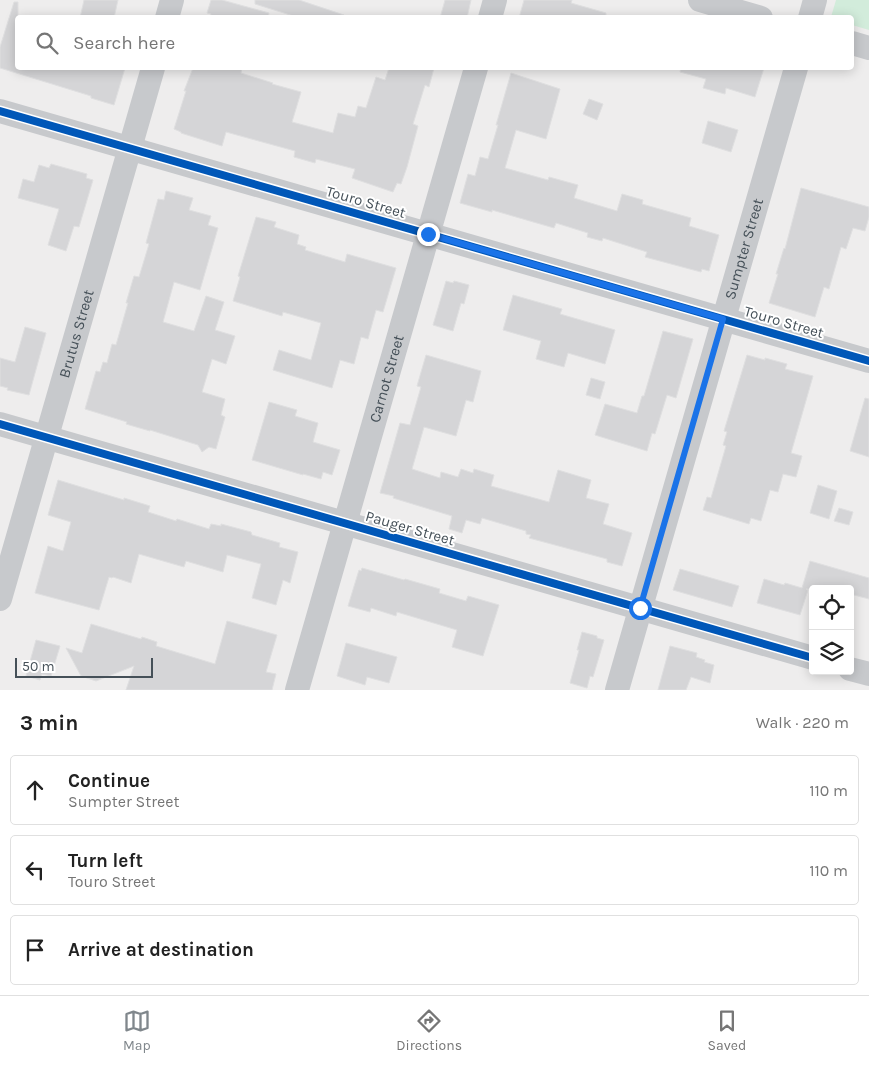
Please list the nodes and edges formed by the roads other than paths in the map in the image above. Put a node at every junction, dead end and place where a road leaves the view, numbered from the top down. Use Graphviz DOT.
graph roads {
  1 [pos="172,0"];
  2 [pos="495,0"];
  3 [pos="700,0"];
  4 [pos="815,0"];
  5 [pos="168,15"];
  6 [pos="491,15"];
  7 [pos="752,15"];
  8 [pos="811,15"];
  9 [pos="854,44"];
  10 [pos="869,48"];
  11 [pos="152,70"];
  12 [pos="475,70"];
  13 [pos="795,70"];
  14 [pos="0,111"];
  15 [pos="130,148"];
  16 [pos="428,234"];
  17 [pos="723,319"];
  18 [pos="869,361"];
  19 [pos="0,424"];
  20 [pos="46,438"];
  21 [pos="345,523"];
  22 [pos="0,599"];
  23 [pos="640,608"];
  24 [pos="809,657"];
  25 [pos="854,670"];
  26 [pos="869,674"];
  27 [pos="297,690"];
  28 [pos="617,690"];
  1 -- 5 [label="street"];
  2 -- 6 [label="street"];
  3 -- 7 [label="street"];
  4 -- 8 [label="street"];
  9 -- 10 [label="street"];
  11 -- 15 [label="street, Brutus Street"];
  12 -- 16 [label="street, Carnot Street"];
  13 -- 17 [label="street, Sumpter Street"];
  14 -- 15 [label="street, Touro Street"];
  15 -- 16 [label="street, Touro Street"];
  15 -- 20 [label="street, Brutus Street"];
  16 -- 17 [label="street, Touro Street"];
  16 -- 21 [label="street, Carnot Street"];
  17 -- 18 [label="street, Touro Street"];
  17 -- 23 [label="street, Sumpter Street"];
  19 -- 20 [label="street, Pauger Street"];
  20 -- 21 [label="street, Pauger Street"];
  20 -- 22 [label="street, Brutus Street"];
  21 -- 23 [label="street, Pauger Street"];
  21 -- 27 [label="street, Carnot Street"];
  23 -- 24 [label="street, Pauger Street"];
  23 -- 28 [label="street, Sumpter Street"];
  25 -- 26 [label="street"];
}
